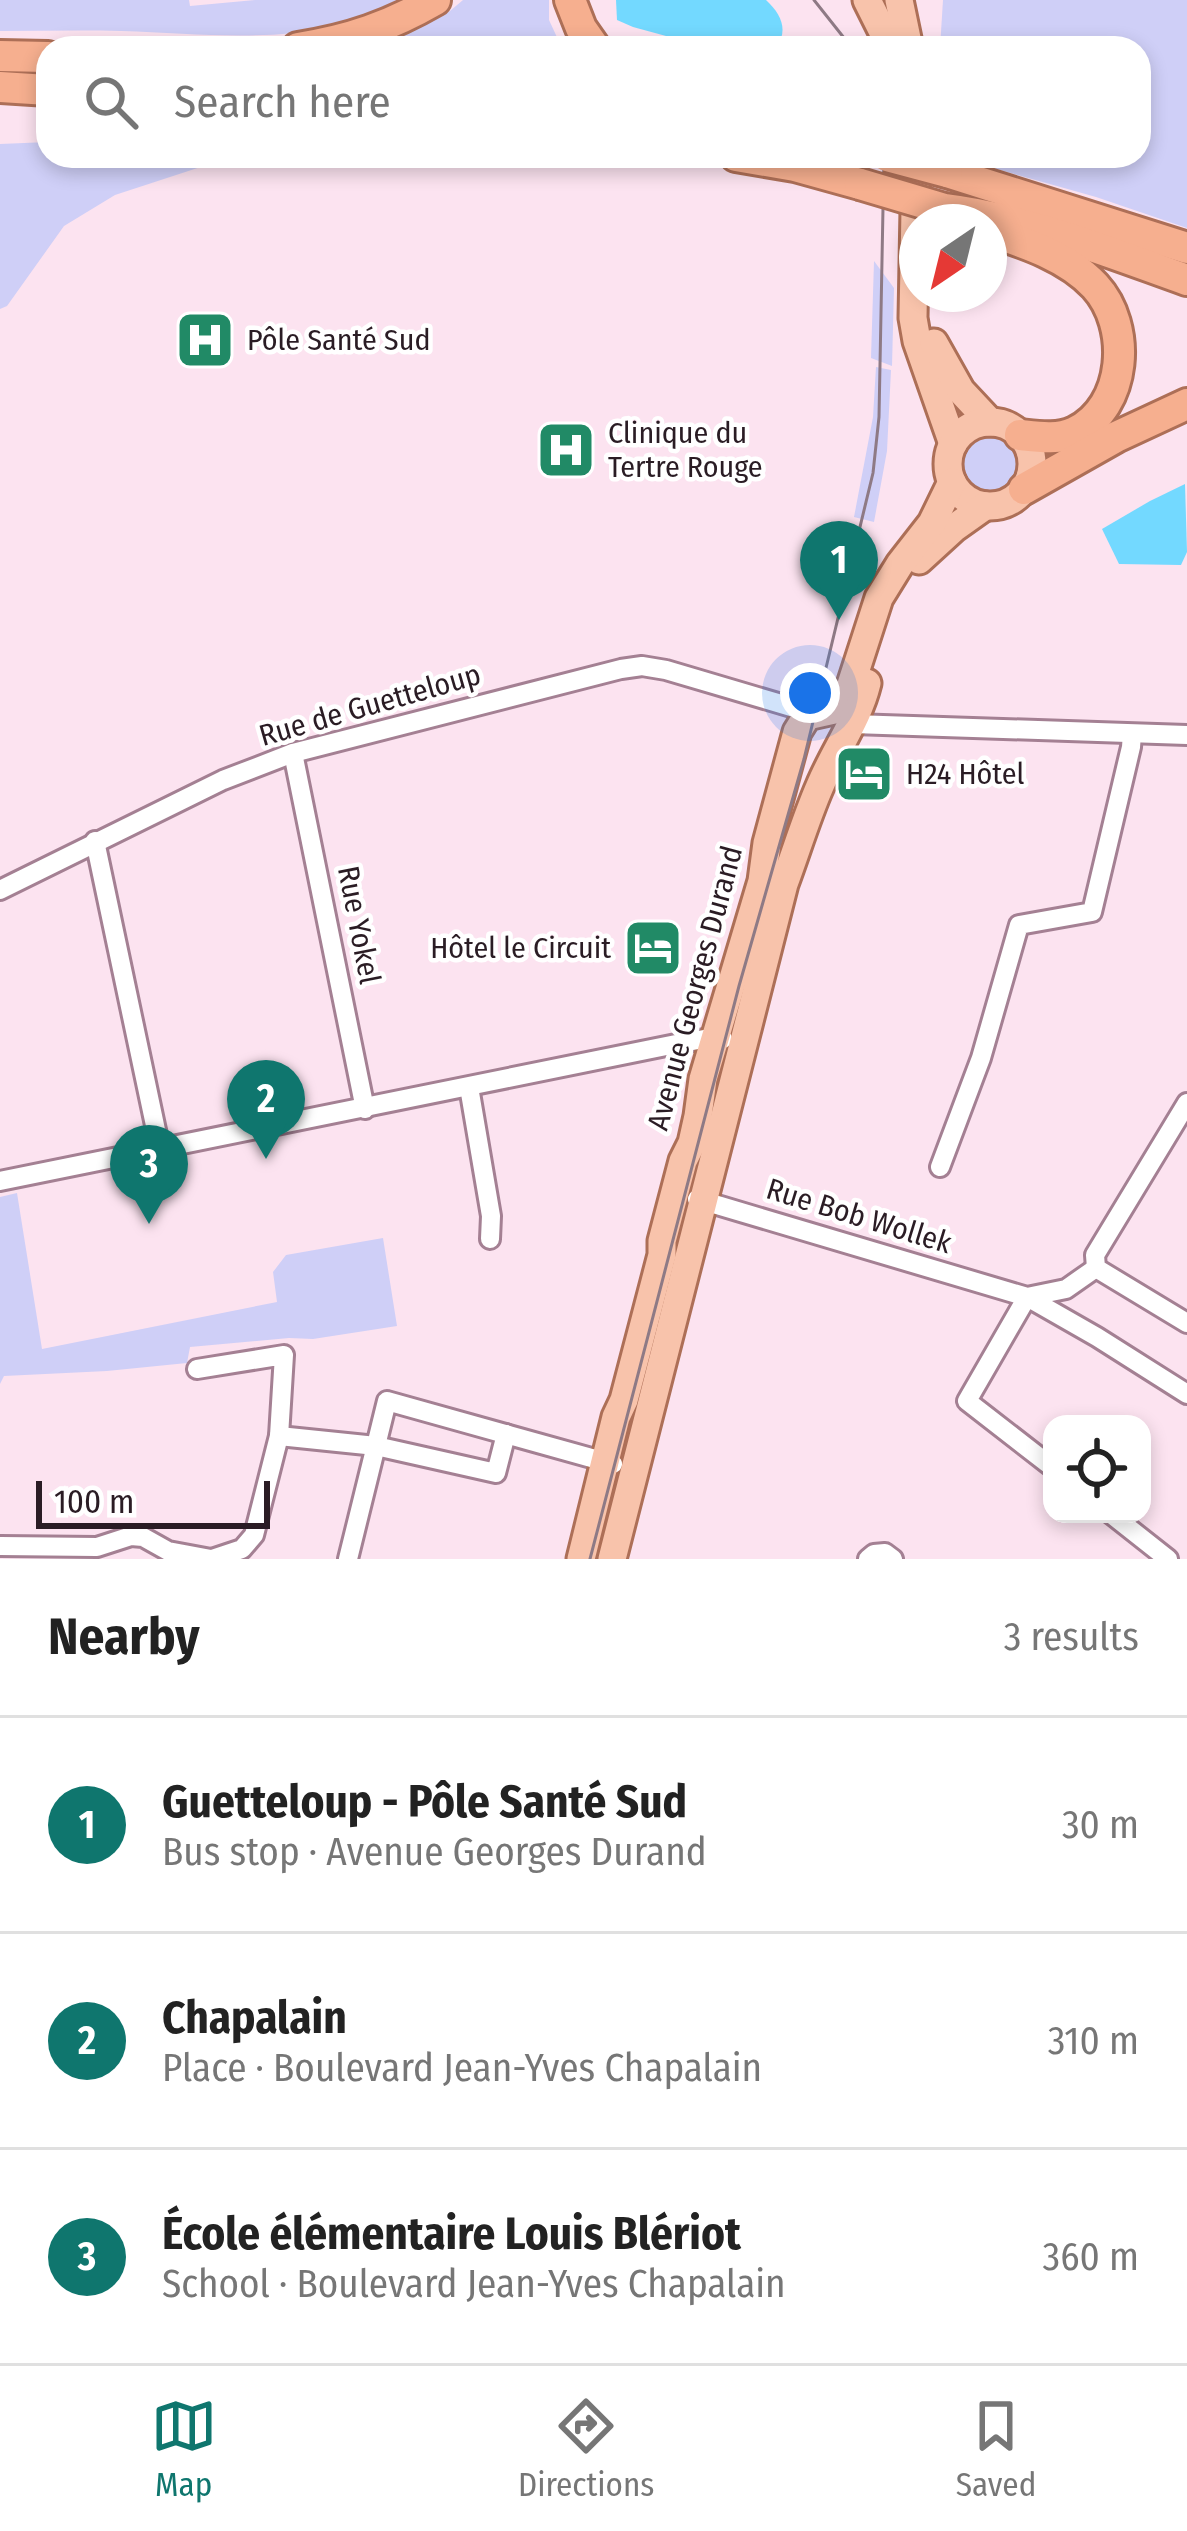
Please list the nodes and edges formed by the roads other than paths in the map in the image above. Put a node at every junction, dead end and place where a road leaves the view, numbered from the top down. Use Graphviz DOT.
graph roads {
  1 [pos="435,0"];
  2 [pos="570,0"];
  3 [pos="867,0"];
  4 [pos="898,0"];
  5 [pos="358,36"];
  6 [pos="587,36"];
  7 [pos="885,36"];
  8 [pos="906,36"];
  9 [pos="0,56"];
  10 [pos="36,57"];
  11 [pos="0,87"];
  12 [pos="36,89"];
  13 [pos="801,168"];
  14 [pos="916,168"];
  15 [pos="932,168"];
  16 [pos="916,204"];
  17 [pos="920,204"];
  18 [pos="1007,220"];
  19 [pos="1007,238"];
  20 [pos="1187,248"];
  21 [pos="1187,280"];
  22 [pos="914,312"];
  23 [pos="925,312"];
  24 [pos="1187,404"];
  25 [pos="990,422"];
  26 [pos="1020,435"];
  27 [pos="953,445"];
  28 [pos="952,482"];
  29 [pos="1024,489"];
  30 [pos="985,506"];
  31 [pos="859,686"];
  32 [pos="806,723"];
  33 [pos="853,724"];
  34 [pos="922,726"];
  35 [pos="1132,734"];
  36 [pos="1187,735"];
  37 [pos="293,754"];
  38 [pos="818,789"];
  39 [pos="95,841"];
  40 [pos="0,890"];
  41 [pos="715,1037"];
  42 [pos="745,1044"];
  43 [pos="469,1088"];
  44 [pos="1187,1103"];
  45 [pos="365,1109"];
  46 [pos="160,1149"];
  47 [pos="940,1167"];
  48 [pos="0,1181"];
  49 [pos="675,1192"];
  50 [pos="704,1201"];
  51 [pos="490,1239"];
  52 [pos="1096,1268"];
  53 [pos="1027,1297"];
  54 [pos="1187,1323"];
  55 [pos="197,1369"];
  56 [pos="1187,1394"];
  57 [pos="506,1434"];
  58 [pos="279,1436"];
  59 [pos="376,1446"];
  60 [pos="1043,1461"];
  61 [pos="605,1462"];
  62 [pos="635,1470"];
  63 [pos="1122,1523"];
  64 [pos="0,1546"];
  65 [pos="212,1559"];
  66 [pos="348,1559"];
  67 [pos="581,1559"];
  68 [pos="612,1559"];
  69 [pos="868,1559"];
  70 [pos="893,1559"];
  71 [pos="1168,1559"];
  1 -- 5 [label="highway"];
  2 -- 6 [label="highway"];
  3 -- 7 [label="main road"];
  4 -- 8 [label="main road"];
  9 -- 10 [label="highway"];
  11 -- 12 [label="highway"];
  13 -- 17 [label="highway, bridge"];
  14 -- 16 [label="main road"];
  15 -- 20 [label="highway, bridge"];
  18 -- 21 [label="highway"];
  19 -- 26 [label="highway"];
  22 -- 27 [label="main road"];
  23 -- 25 [label="main road"];
  24 -- 29 [label="highway"];
  25 -- 26 [label="main road"];
  25 -- 27 [label="main road"];
  26 -- 29 [label="main road"];
  27 -- 28 [label="main road"];
  28 -- 30 [label="main road"];
  28 -- 31 [label="main road, Avenue Georges Durand"];
  29 -- 30 [label="main road"];
  30 -- 31 [label="main road, Avenue Georges Durand"];
  31 -- 32 [label="main road"];
  31 -- 33 [label="main road, Avenue Georges Durand"];
  31 -- 34 [label="street"];
  32 -- 37 [label="street, Rue de Guetteloup"];
  32 -- 38 [label="main road"];
  32 -- 41 [label="main road, Avenue Georges Durand"];
  33 -- 34 [label="street"];
  33 -- 38 [label="main road, Avenue Georges Durand"];
  34 -- 35 [label="street"];
  35 -- 36 [label="street"];
  35 -- 47 [label="street"];
  37 -- 39 [label="street, Rue de Guetteloup"];
  37 -- 45 [label="street, Rue Yokel"];
  38 -- 42 [label="main road, Avenue Georges Durand"];
  39 -- 40 [label="street, Rue de Guetteloup"];
  39 -- 46 [label="street"];
  41 -- 42 [label="street"];
  41 -- 43 [label="street"];
  41 -- 49 [label="main road, Avenue Georges Durand"];
  42 -- 50 [label="main road, Avenue Georges Durand"];
  43 -- 45 [label="street"];
  43 -- 51 [label="street"];
  44 -- 52 [label="street"];
  45 -- 46 [label="street"];
  46 -- 48 [label="street"];
  49 -- 50 [label="street, Rue Bob Wollek"];
  49 -- 61 [label="main road, Avenue Georges Durand"];
  50 -- 53 [label="street, Rue Bob Wollek"];
  50 -- 62 [label="main road, Avenue Georges Durand"];
  52 -- 53 [label="street"];
  52 -- 54 [label="street"];
  53 -- 56 [label="street, Rue Bob Wollek"];
  53 -- 60 [label="street"];
  55 -- 58 [label="street"];
  57 -- 59 [label="street"];
  57 -- 59 [label="street"];
  57 -- 61 [label="street"];
  58 -- 59 [label="street"];
  58 -- 65 [label="street"];
  59 -- 66 [label="street"];
  61 -- 62 [label="street"];
  61 -- 67 [label="main road, Avenue Georges Durand"];
  62 -- 68 [label="main road, Avenue Georges Durand"];
  63 -- 71 [label="street"];
  64 -- 65 [label="street"];
  69 -- 70 [label="street"];
}
